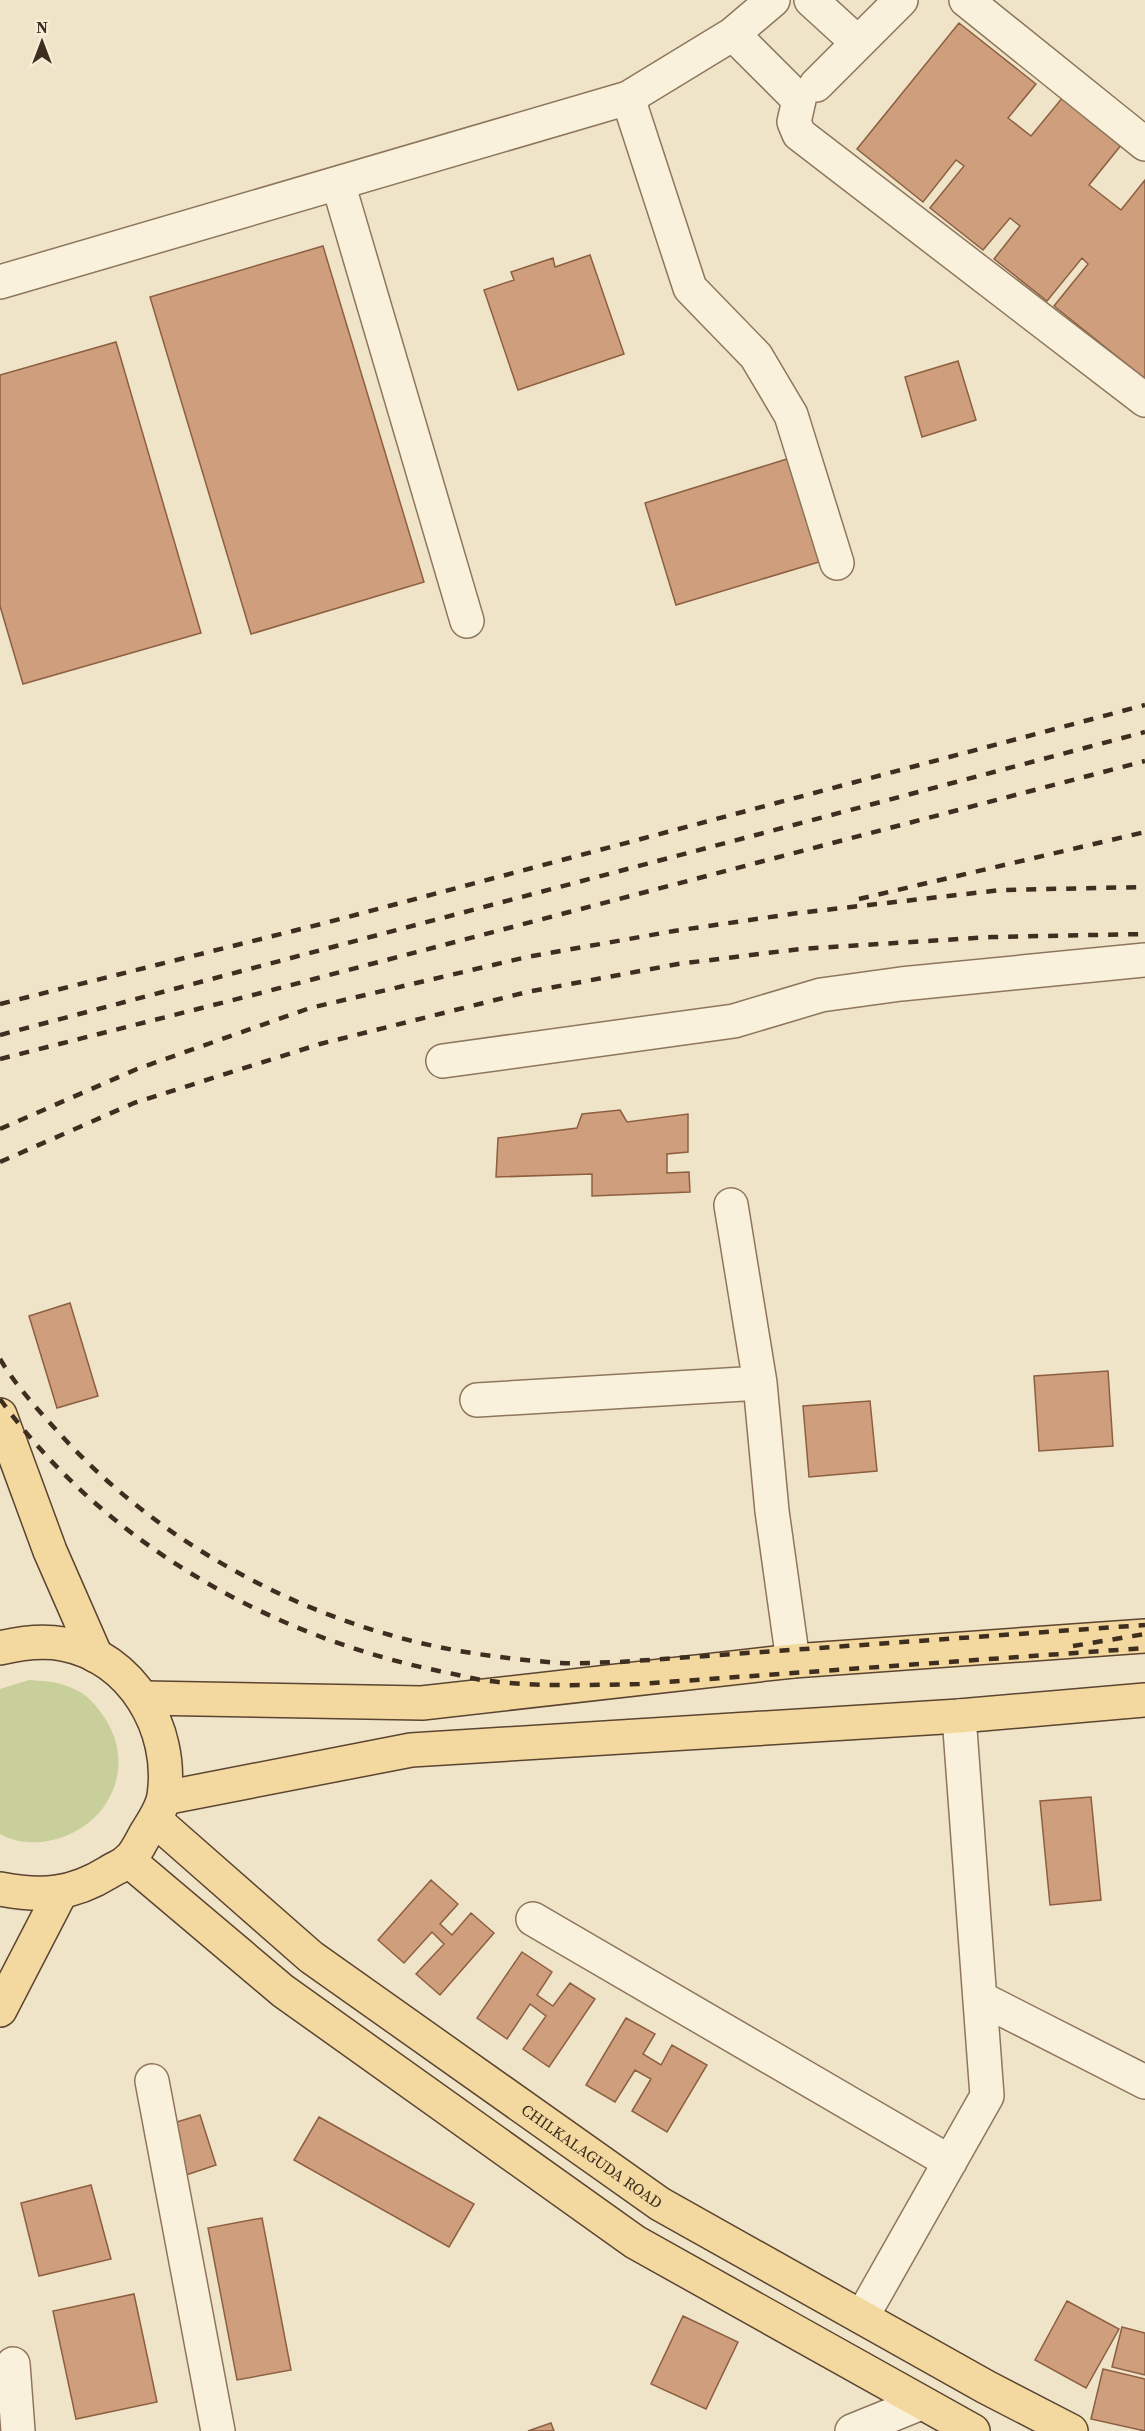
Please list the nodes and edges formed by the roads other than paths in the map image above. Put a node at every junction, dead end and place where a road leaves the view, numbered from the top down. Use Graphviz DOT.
graph roads {
  1 [pos="773,0"];
  2 [pos="811,0"];
  3 [pos="901,0"];
  4 [pos="966,0"];
  5 [pos="733,34"];
  6 [pos="858,43"];
  7 [pos="816,85"];
  8 [pos="628,98"];
  9 [pos="1145,144"];
  10 [pos="338,183"];
  11 [pos="0,282"];
  12 [pos="1145,400"];
  13 [pos="837,563"];
  14 [pos="467,621"];
  15 [pos="1145,960"];
  16 [pos="443,1061"];
  17 [pos="731,1204"];
  18 [pos="760,1383"];
  19 [pos="477,1400"];
  20 [pos="0,1415"];
  21 [pos="1145,1636"];
  22 [pos="0,1648"];
  23 [pos="96,1656"];
  24 [pos="793,1661"];
  25 [pos="144,1698"];
  26 [pos="1145,1700"];
  27 [pos="959,1716"];
  28 [pos="159,1809"];
  29 [pos="128,1860"];
  30 [pos="0,1889"];
  31 [pos="61,1892"];
  32 [pos="533,1919"];
  33 [pos="980,1998"];
  34 [pos="0,2010"];
  35 [pos="152,2081"];
  36 [pos="1145,2082"];
  37 [pos="950,2162"];
  38 [pos="862,2318"];
  39 [pos="13,2364"];
  40 [pos="921,2403"];
  41 [pos="18,2431"];
  42 [pos="218,2431"];
  43 [pos="852,2431"];
  44 [pos="971,2431"];
  45 [pos="1071,2431"];
  1 -- 5 [label="street"];
  2 -- 6 [label="street"];
  3 -- 6 [label="street"];
  4 -- 9 [label="street"];
  5 -- 8 [label="street"];
  5 -- 12 [label="street"];
  6 -- 7 [label="street"];
  8 -- 10 [label="street"];
  8 -- 13 [label="street"];
  10 -- 11 [label="street"];
  10 -- 14 [label="street"];
  15 -- 16 [label="street"];
  17 -- 18 [label="street"];
  18 -- 19 [label="street"];
  18 -- 24 [label="street"];
  20 -- 23 [label="main road"];
  21 -- 24 [label="main road"];
  22 -- 23 [label="main road"];
  23 -- 25 [label="main road"];
  24 -- 25 [label="main road"];
  25 -- 28 [label="main road"];
  26 -- 27 [label="main road"];
  27 -- 28 [label="main road"];
  27 -- 33 [label="street"];
  28 -- 29 [label="main road"];
  28 -- 38 [label="main road, CHILKALAGUDA ROAD"];
  29 -- 31 [label="main road"];
  29 -- 40 [label="main road"];
  30 -- 31 [label="main road"];
  31 -- 34 [label="main road"];
  32 -- 37 [label="street"];
  33 -- 36 [label="street"];
  33 -- 37 [label="street"];
  35 -- 42 [label="street"];
  37 -- 38 [label="street"];
  38 -- 45 [label="main road, CHILKALAGUDA ROAD"];
  39 -- 41 [label="street"];
  40 -- 43 [label="street"];
  40 -- 44 [label="main road"];
}
